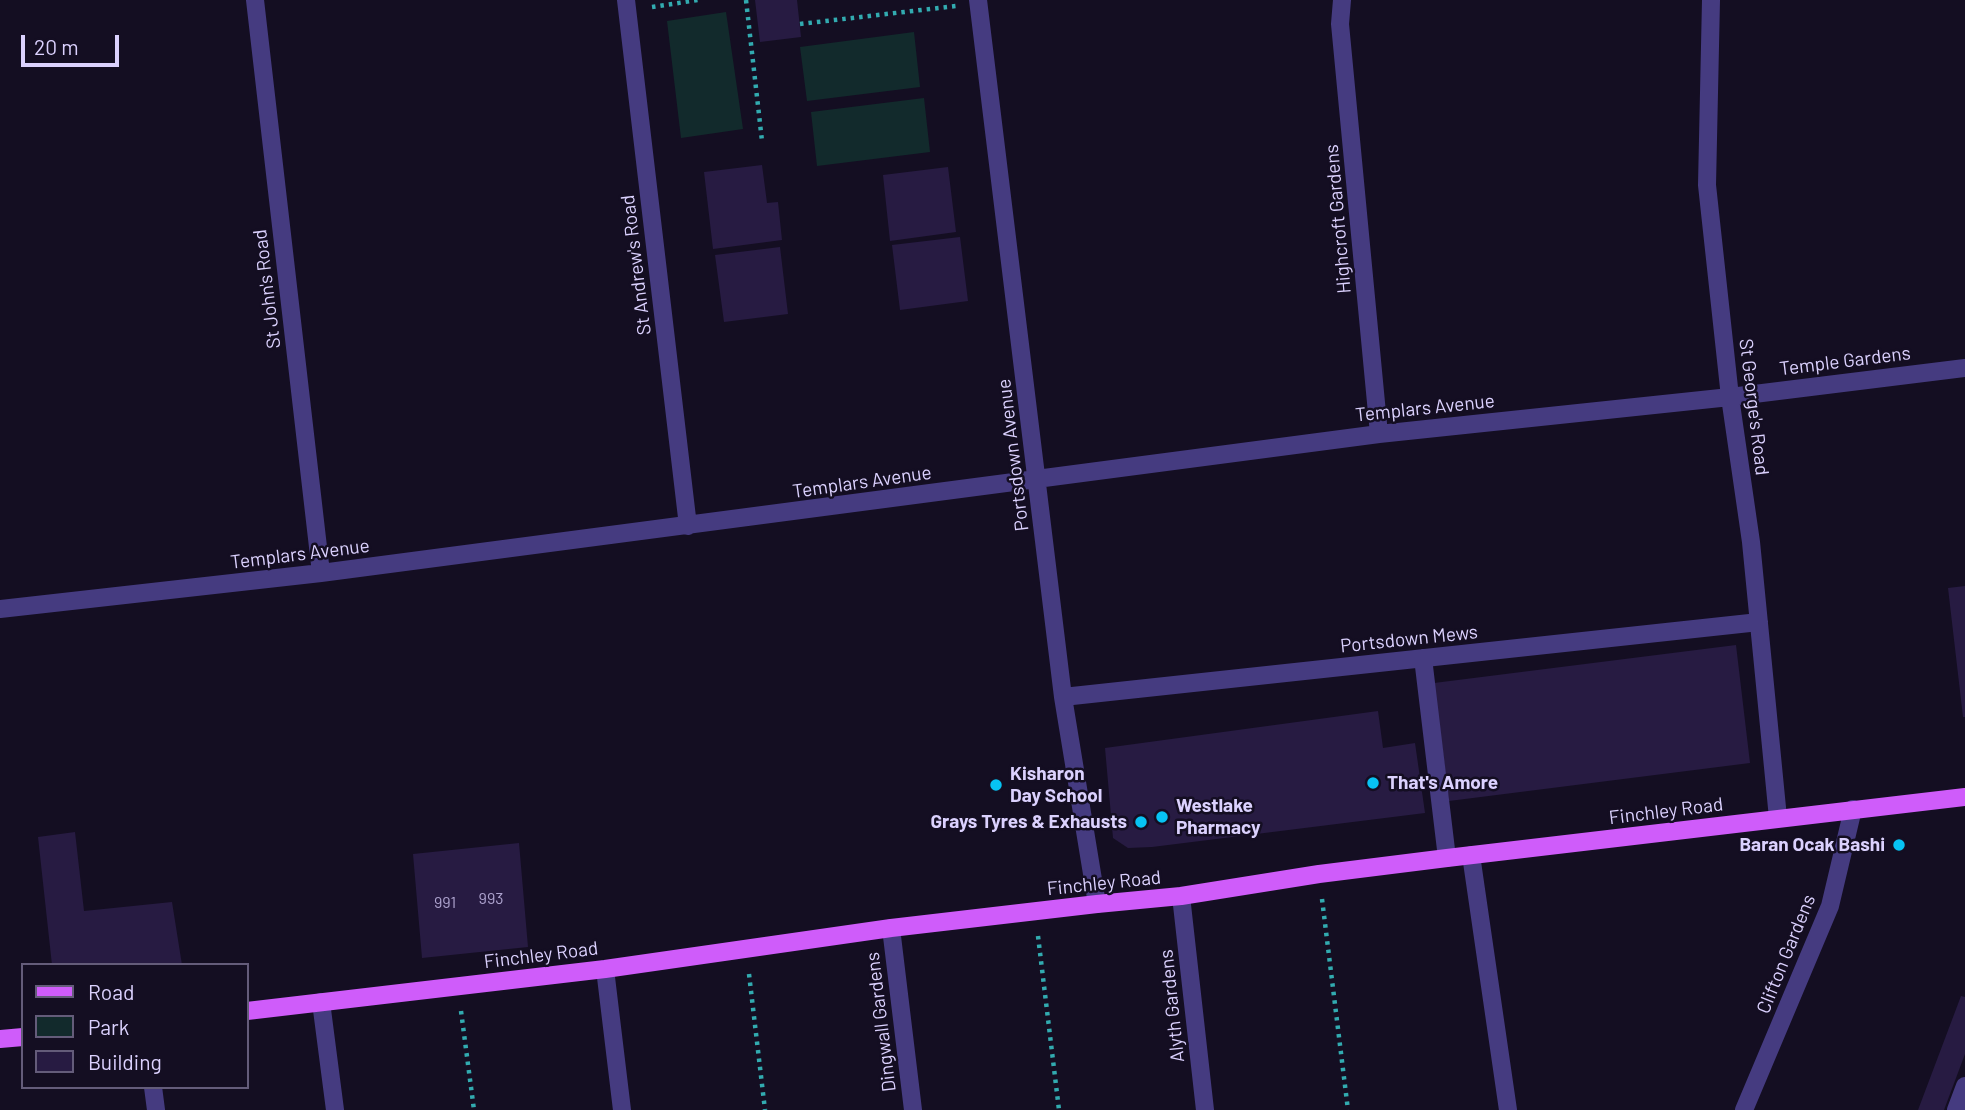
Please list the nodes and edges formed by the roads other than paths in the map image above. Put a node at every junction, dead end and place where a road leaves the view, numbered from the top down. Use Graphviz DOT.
graph roads {
  1 [pos="255,0"];
  2 [pos="978,0"];
  3 [pos="1342,0"];
  4 [pos="1711,0"];
  5 [pos="627,6"];
  6 [pos="1965,368"];
  7 [pos="1730,397"];
  8 [pos="1379,434"];
  9 [pos="1037,480"];
  10 [pos="688,526"];
  11 [pos="321,573"];
  12 [pos="0,609"];
  13 [pos="1759,622"];
  14 [pos="1423,658"];
  15 [pos="1063,697"];
  16 [pos="1965,797"];
  17 [pos="1853,809"];
  18 [pos="1778,818"];
  19 [pos="1471,855"];
  20 [pos="1447,858"];
  21 [pos="1181,896"];
  22 [pos="1097,904"];
  23 [pos="891,929"];
  24 [pos="605,969"];
  25 [pos="321,1002"];
  26 [pos="248,1011"];
  27 [pos="1,1036"];
  28 [pos="21,1037"];
  29 [pos="1965,1086"];
  30 [pos="153,1089"];
  31 [pos="156,1110"];
  32 [pos="335,1110"];
  33 [pos="622,1110"];
  34 [pos="913,1110"];
  35 [pos="1205,1110"];
  36 [pos="1508,1110"];
  37 [pos="1744,1110"];
  38 [pos="1956,1110"];
  1 -- 11 [label="street, St John's Road"];
  2 -- 9 [label="street, Portsdown Avenue"];
  3 -- 8 [label="street, Highcroft Gardens"];
  4 -- 7 [label="street, St George's Road"];
  5 -- 10 [label="street, St Andrew's Road"];
  6 -- 7 [label="street, Temple Gardens"];
  7 -- 8 [label="street, Templars Avenue"];
  7 -- 13 [label="street, St George's Road"];
  8 -- 9 [label="street, Templars Avenue"];
  9 -- 10 [label="street, Templars Avenue"];
  9 -- 15 [label="street, Portsdown Avenue"];
  10 -- 11 [label="street, Templars Avenue"];
  11 -- 12 [label="street, Templars Avenue"];
  13 -- 14 [label="street, Portsdown Mews"];
  13 -- 18 [label="street, St George's Road"];
  14 -- 15 [label="street, Portsdown Mews"];
  14 -- 20 [label="street"];
  15 -- 22 [label="street, Portsdown Avenue"];
  16 -- 17 [label="main road, Finchley Road"];
  17 -- 18 [label="main road, Finchley Road"];
  17 -- 37 [label="street, Clifton Gardens"];
  18 -- 19 [label="main road, Finchley Road"];
  19 -- 20 [label="main road, Finchley Road"];
  19 -- 36 [label="street"];
  20 -- 21 [label="main road, Finchley Road"];
  21 -- 22 [label="main road, Finchley Road"];
  21 -- 35 [label="street, Alyth Gardens"];
  22 -- 23 [label="main road, Finchley Road"];
  23 -- 24 [label="main road, Finchley Road"];
  23 -- 34 [label="street, Dingwall Gardens"];
  24 -- 25 [label="main road, Finchley Road"];
  24 -- 33 [label="street"];
  25 -- 26 [label="main road, Finchley Road"];
  25 -- 32 [label="street"];
  27 -- 28 [label="main road"];
  29 -- 38 [label="street"];
  30 -- 31 [label="street"];
}
